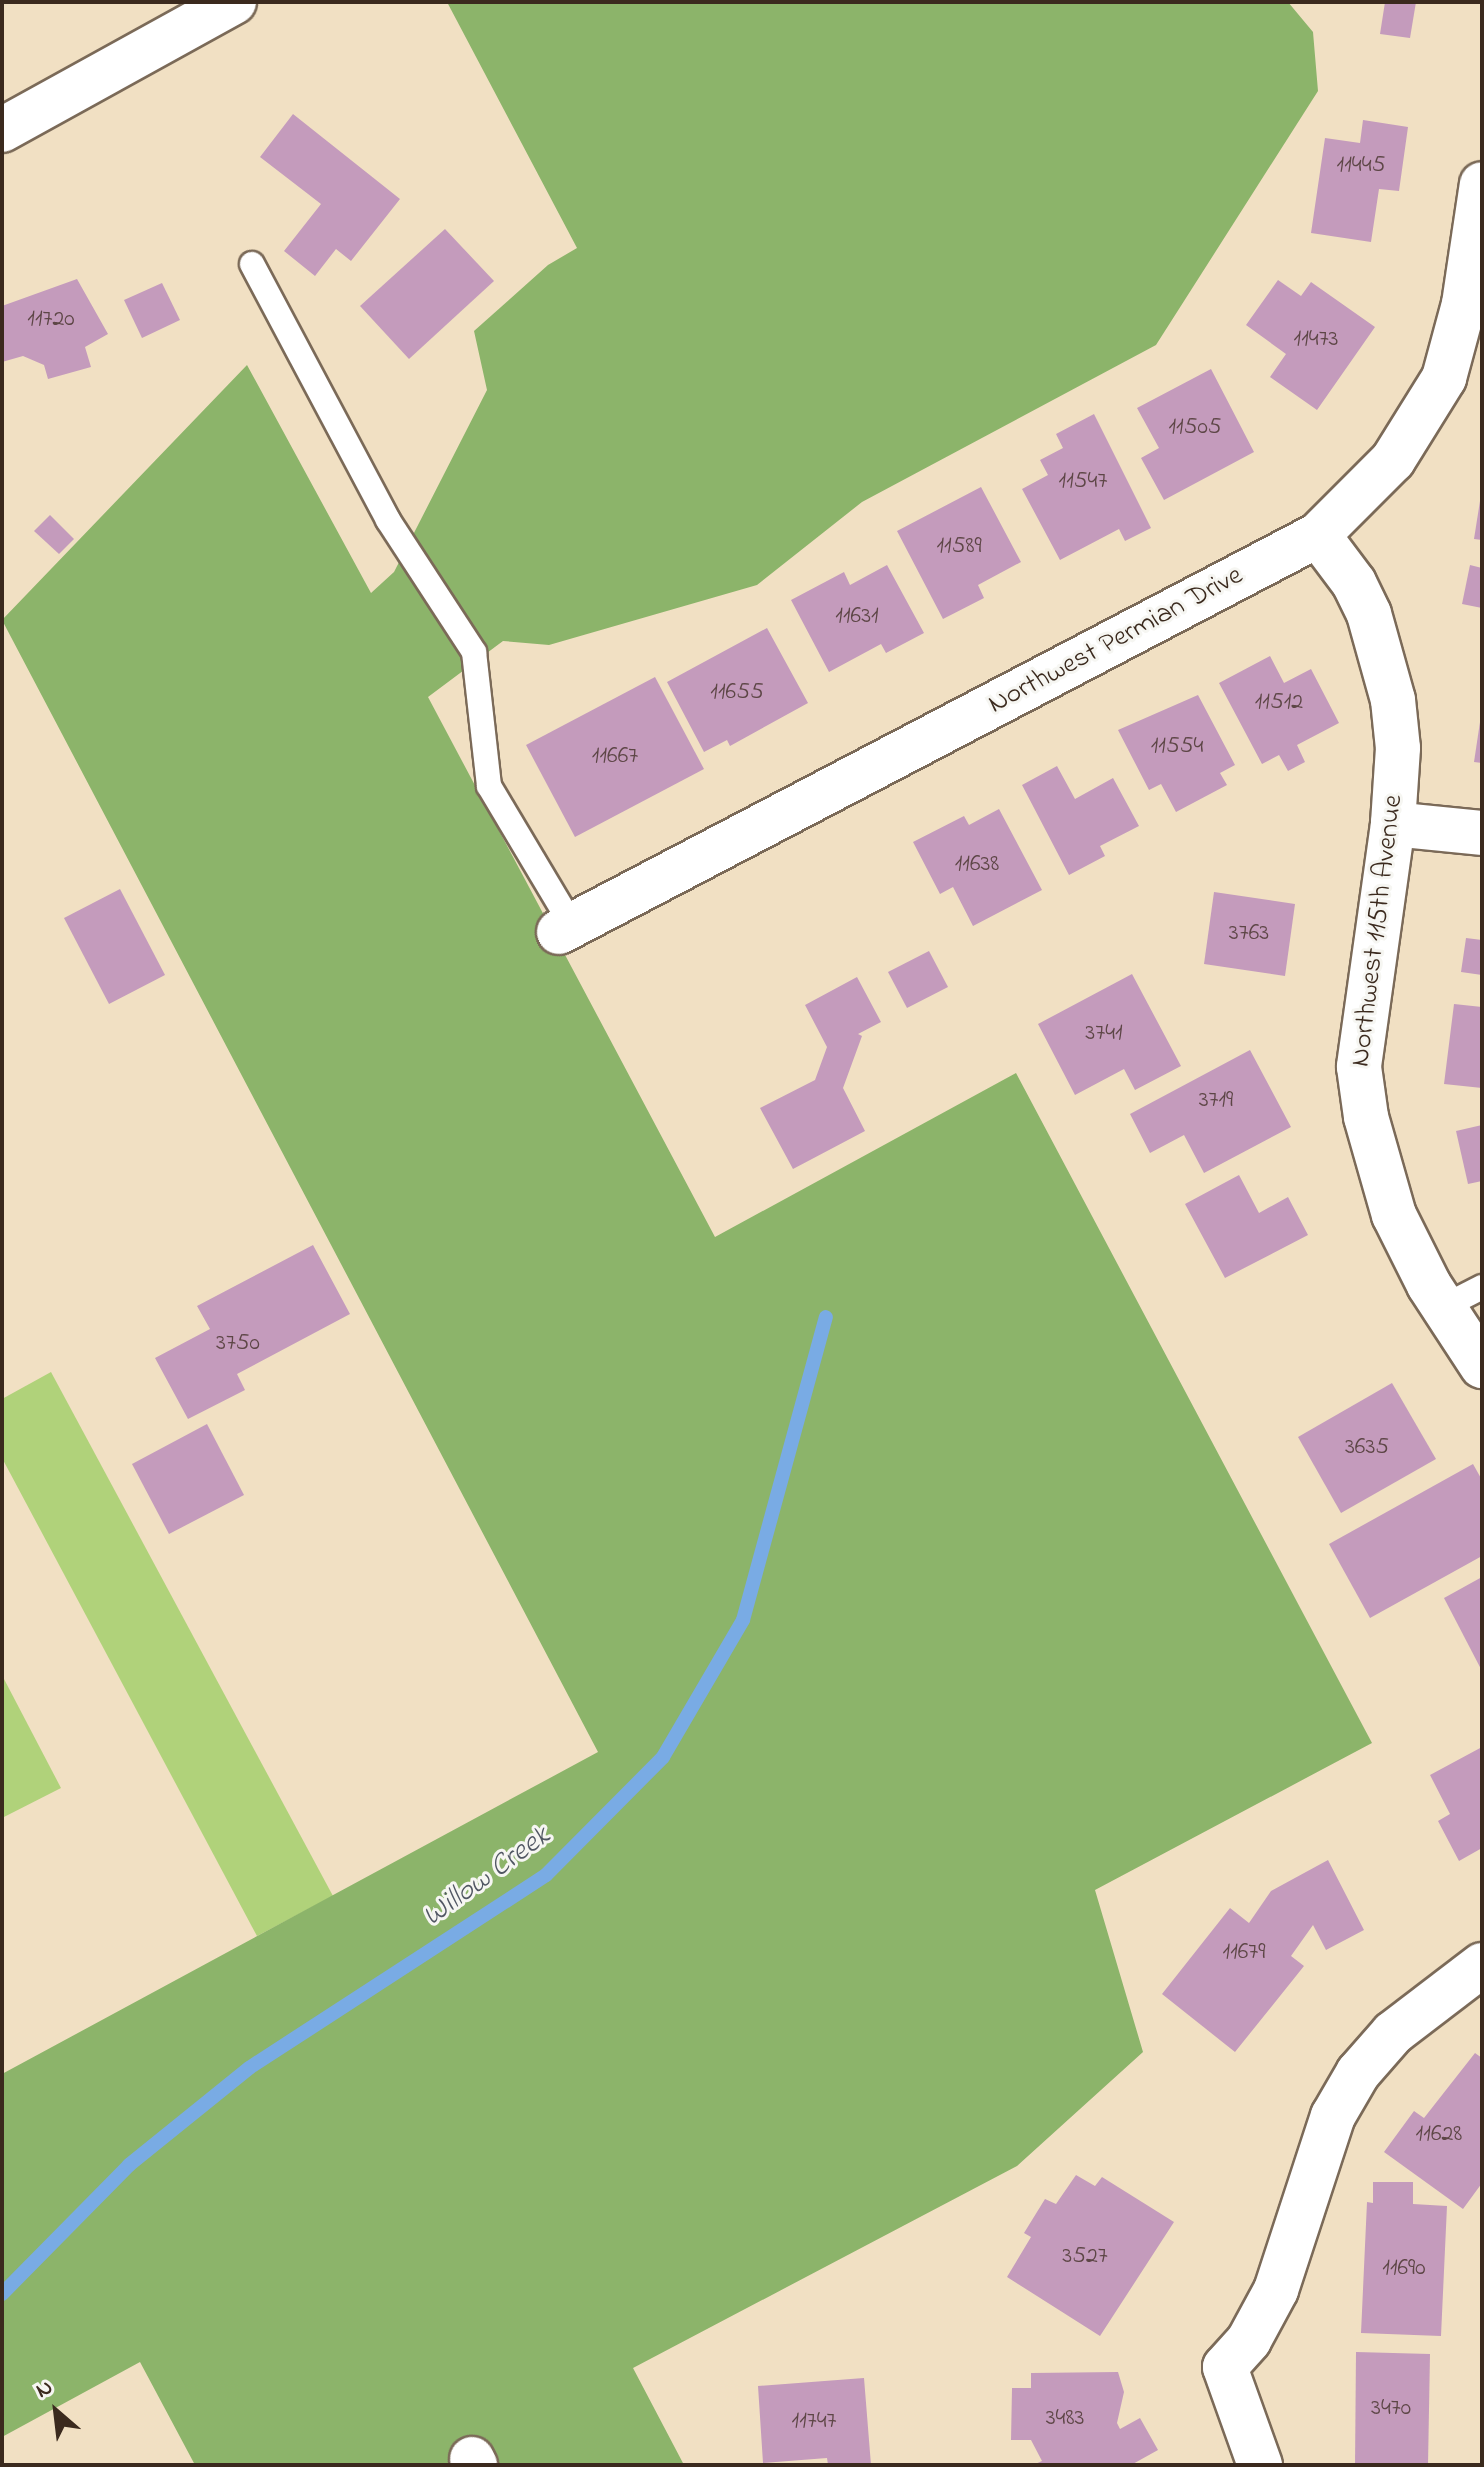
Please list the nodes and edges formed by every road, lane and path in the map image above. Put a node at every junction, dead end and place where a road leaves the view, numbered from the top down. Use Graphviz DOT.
graph roads {
  1 [pos="234,2"];
  2 [pos="2,130"];
  3 [pos="1482,184"];
  4 [pos="252,264"];
  5 [pos="1318,535"];
  6 [pos="1393,824"];
  7 [pos="1482,833"];
  8 [pos="565,928"];
  9 [pos="1482,1287"];
  10 [pos="1443,1307"];
  11 [pos="1482,1366"];
  12 [pos="1482,1965"];
  13 [pos="1260,2465"];
  1 -- 2 [label="street"];
  3 -- 5 [label="street, Northwest Permian Drive"];
  4 -- 8 [label="lane"];
  5 -- 6 [label="street, Northwest 115th Avenue"];
  5 -- 8 [label="street, Northwest Permian Drive"];
  6 -- 7 [label="street"];
  6 -- 10 [label="street, Northwest 115th Avenue"];
  9 -- 10 [label="lane"];
  10 -- 11 [label="street, Northwest 115th Avenue"];
  12 -- 13 [label="street"];
}
